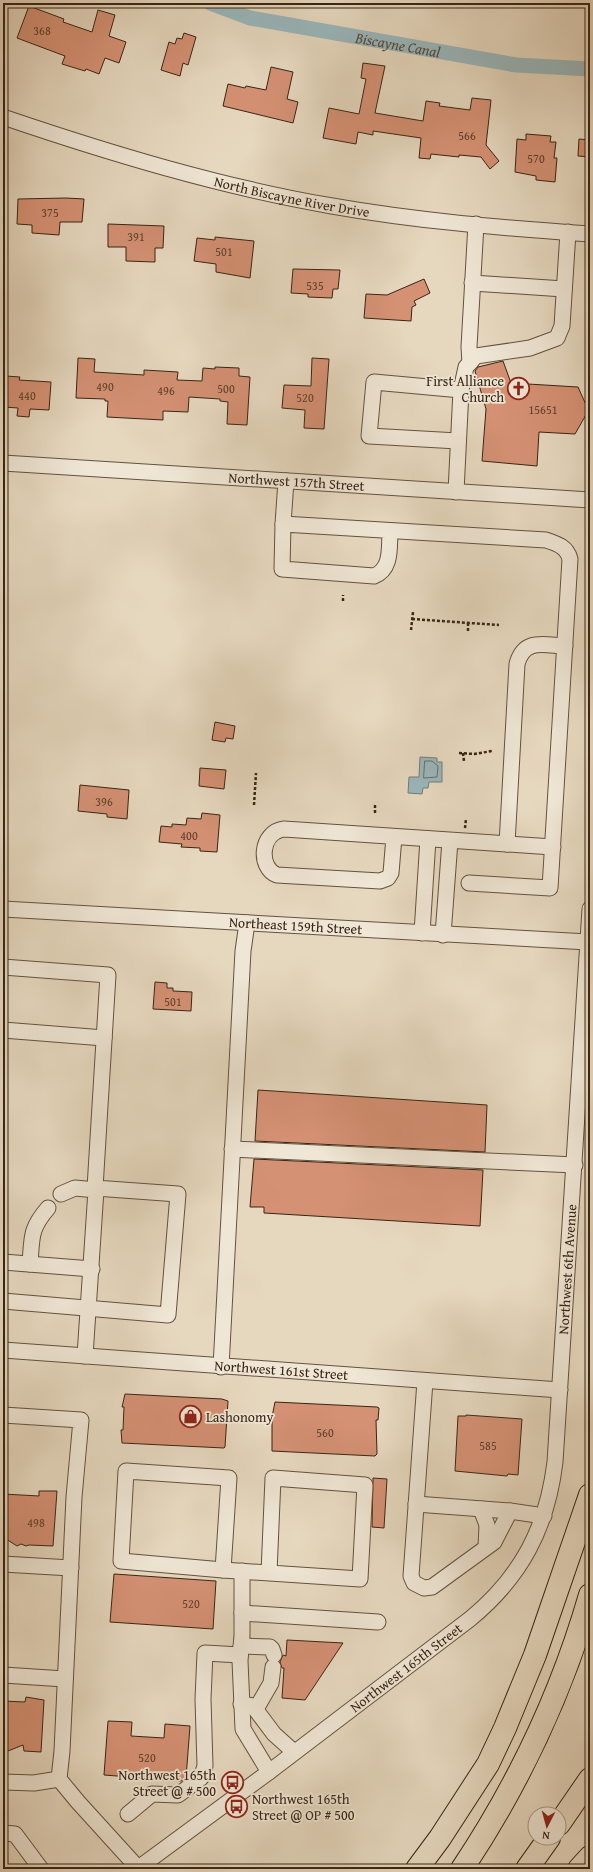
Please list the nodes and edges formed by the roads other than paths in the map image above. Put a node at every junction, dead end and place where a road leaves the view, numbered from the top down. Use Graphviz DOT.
graph roads {
  1 [pos="3,117"];
  2 [pos="476,224"];
  3 [pos="568,232"];
  4 [pos="590,234"];
  5 [pos="472,283"];
  6 [pos="564,289"];
  7 [pos="470,363"];
  8 [pos="461,390"];
  9 [pos="458,441"];
  10 [pos="3,463"];
  11 [pos="286,481"];
  12 [pos="456,492"];
  13 [pos="590,500"];
  14 [pos="283,524"];
  15 [pos="390,532"];
  16 [pos="565,646"];
  17 [pos="394,837"];
  18 [pos="428,839"];
  19 [pos="450,841"];
  20 [pos="507,844"];
  21 [pos="553,847"];
  22 [pos="469,883"];
  23 [pos="3,909"];
  24 [pos="590,909"];
  25 [pos="247,923"];
  26 [pos="422,933"];
  27 [pos="443,935"];
  28 [pos="588,942"];
  29 [pos="3,968"];
  30 [pos="3,1030"];
  31 [pos="104,1038"];
  32 [pos="232,1149"];
  33 [pos="575,1164"];
  34 [pos="61,1194"];
  35 [pos="48,1208"];
  36 [pos="3,1262"];
  37 [pos="30,1264"];
  38 [pos="92,1269"];
  39 [pos="3,1302"];
  40 [pos="88,1309"];
  41 [pos="3,1350"];
  42 [pos="85,1356"];
  43 [pos="221,1367"];
  44 [pos="425,1381"];
  45 [pos="560,1390"];
  46 [pos="3,1415"];
  47 [pos="590,1495"];
  48 [pos="416,1504"];
  49 [pos="481,1509"];
  50 [pos="510,1511"];
  51 [pos="544,1516"];
  52 [pos="486,1547"];
  53 [pos="3,1564"];
  54 [pos="71,1568"];
  55 [pos="223,1570"];
  56 [pos="242,1571"];
  57 [pos="269,1573"];
  58 [pos="590,1595"];
  59 [pos="242,1614"];
  60 [pos="378,1622"];
  61 [pos="241,1650"];
  62 [pos="3,1675"];
  63 [pos="65,1678"];
  64 [pos="241,1704"];
  65 [pos="256,1709"];
  66 [pos="294,1752"];
  67 [pos="268,1772"];
  68 [pos="59,1779"];
  69 [pos="590,1779"];
  70 [pos="3,1782"];
  71 [pos="567,1812"];
  72 [pos="128,1814"];
  73 [pos="3,1833"];
  74 [pos="543,1846"];
  75 [pos="590,1857"];
  76 [pos="137,1868"];
  77 [pos="41,1869"];
  78 [pos="417,1869"];
  79 [pos="462,1869"];
  80 [pos="527,1869"];
  81 [pos="579,1869"];
  1 -- 2 [label="street, North Biscayne River Drive"];
  2 -- 3 [label="street, North Biscayne River Drive"];
  2 -- 5 [label="street"];
  3 -- 4 [label="street, North Biscayne River Drive"];
  3 -- 6 [label="street"];
  5 -- 6 [label="street"];
  5 -- 7 [label="street"];
  6 -- 7 [label="street"];
  7 -- 8 [label="street"];
  8 -- 9 [label="street"];
  8 -- 9 [label="street"];
  9 -- 12 [label="street"];
  10 -- 11 [label="street, Northwest 157th Street"];
  11 -- 12 [label="street, Northwest 157th Street"];
  11 -- 14 [label="street"];
  12 -- 13 [label="street, Northwest 157th Street"];
  14 -- 15 [label="street"];
  14 -- 15 [label="street"];
  15 -- 16 [label="street"];
  16 -- 20 [label="street"];
  16 -- 21 [label="street"];
  17 -- 17 [label="street"];
  17 -- 18 [label="street"];
  18 -- 19 [label="street"];
  18 -- 26 [label="street"];
  19 -- 20 [label="street"];
  19 -- 27 [label="street"];
  20 -- 21 [label="street"];
  21 -- 22 [label="street"];
  23 -- 25 [label="street, Northeast 159th Street"];
  24 -- 28 [label="street, Northwest 6th Avenue"];
  25 -- 26 [label="street, Northeast 159th Street"];
  25 -- 32 [label="street"];
  26 -- 27 [label="street, Northeast 159th Street"];
  27 -- 28 [label="street, Northeast 159th Street"];
  28 -- 33 [label="street, Northwest 6th Avenue"];
  29 -- 31 [label="street"];
  30 -- 31 [label="street"];
  31 -- 40 [label="street"];
  32 -- 33 [label="street"];
  32 -- 43 [label="street"];
  33 -- 45 [label="street, Northwest 6th Avenue"];
  34 -- 38 [label="street"];
  35 -- 37 [label="street"];
  36 -- 37 [label="street"];
  37 -- 38 [label="street"];
  38 -- 40 [label="street"];
  39 -- 40 [label="street"];
  40 -- 42 [label="street"];
  41 -- 42 [label="street, Northwest 161st Street"];
  42 -- 43 [label="street, Northwest 161st Street"];
  43 -- 44 [label="street, Northwest 161st Street"];
  44 -- 45 [label="street, Northwest 161st Street"];
  44 -- 48 [label="street"];
  45 -- 51 [label="street, Northwest 165th Street"];
  46 -- 54 [label="street"];
  47 -- 78 [label="highway"];
  48 -- 49 [label="street"];
  48 -- 52 [label="street"];
  49 -- 50 [label="street"];
  49 -- 52 [label="street"];
  50 -- 51 [label="street"];
  50 -- 52 [label="street"];
  51 -- 66 [label="street, Northwest 165th Street"];
  53 -- 54 [label="street"];
  54 -- 63 [label="street"];
  55 -- 55 [label="street"];
  55 -- 56 [label="street"];
  56 -- 57 [label="street"];
  56 -- 59 [label="street"];
  57 -- 57 [label="street"];
  58 -- 79 [label="highway"];
  59 -- 60 [label="street"];
  59 -- 61 [label="street"];
  61 -- 64 [label="street"];
  61 -- 65 [label="street"];
  61 -- 72 [label="street"];
  62 -- 63 [label="street"];
  63 -- 68 [label="street"];
  64 -- 65 [label="street"];
  64 -- 67 [label="street"];
  65 -- 66 [label="street"];
  66 -- 67 [label="street, Northwest 165th Street"];
  67 -- 76 [label="street, Northwest 165th Street"];
  68 -- 70 [label="street"];
  68 -- 76 [label="street"];
  69 -- 71 [label="highway"];
  73 -- 77 [label="street"];
  74 -- 80 [label="highway"];
  75 -- 81 [label="highway"];
}
